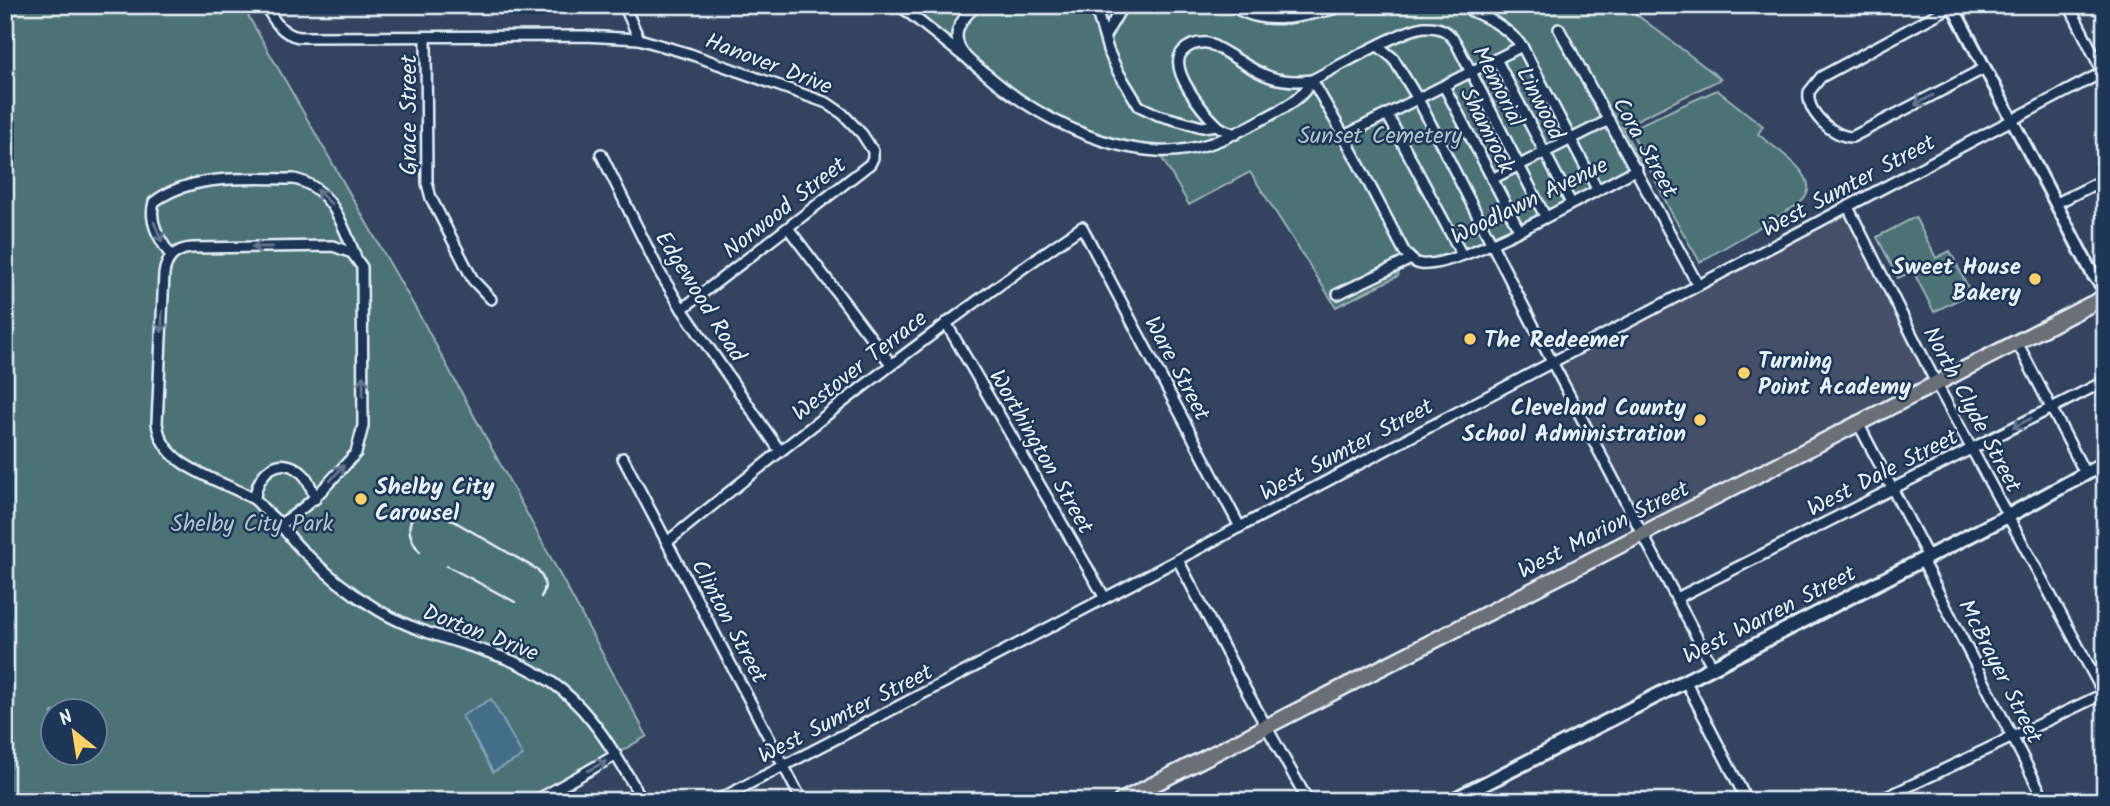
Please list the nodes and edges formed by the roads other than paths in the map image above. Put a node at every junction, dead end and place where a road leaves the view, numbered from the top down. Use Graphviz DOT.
graph roads {
  1 [pos="265,5"];
  2 [pos="624,5"];
  3 [pos="899,5"];
  4 [pos="977,5"];
  5 [pos="1095,5"];
  6 [pos="1123,5"];
  7 [pos="1231,5"];
  8 [pos="1352,5"];
  9 [pos="1458,5"];
  10 [pos="2068,5"];
  11 [pos="1952,6"];
  12 [pos="1559,29"];
  13 [pos="1105,36"];
  14 [pos="426,38"];
  15 [pos="639,39"];
  16 [pos="1378,46"];
  17 [pos="1522,46"];
  18 [pos="1496,59"];
  19 [pos="973,63"];
  20 [pos="1984,68"];
  21 [pos="1470,72"];
  22 [pos="2104,73"];
  23 [pos="1312,80"];
  24 [pos="1444,86"];
  25 [pos="1418,99"];
  26 [pos="1387,114"];
  27 [pos="1609,120"];
  28 [pos="2012,120"];
  29 [pos="1217,125"];
  30 [pos="1236,134"];
  31 [pos="1344,136"];
  32 [pos="1571,139"];
  33 [pos="1545,153"];
  34 [pos="601,155"];
  35 [pos="873,158"];
  36 [pos="1519,166"];
  37 [pos="1637,169"];
  38 [pos="1492,179"];
  39 [pos="2105,179"];
  40 [pos="1597,189"];
  41 [pos="1571,202"];
  42 [pos="2057,203"];
  43 [pos="1848,207"];
  44 [pos="1545,216"];
  45 [pos="1082,227"];
  46 [pos="788,228"];
  47 [pos="1518,230"];
  48 [pos="1492,243"];
  49 [pos="1462,255"];
  50 [pos="171,256"];
  51 [pos="356,256"];
  52 [pos="1411,259"];
  53 [pos="1698,285"];
  54 [pos="2105,290"];
  55 [pos="1338,294"];
  56 [pos="2105,297"];
  57 [pos="491,299"];
  58 [pos="682,309"];
  59 [pos="946,323"];
  60 [pos="2017,342"];
  61 [pos="1552,362"];
  62 [pos="891,364"];
  63 [pos="2105,382"];
  64 [pos="1937,383"];
  65 [pos="2051,409"];
  66 [pos="1858,423"];
  67 [pos="1972,449"];
  68 [pos="779,451"];
  69 [pos="623,458"];
  70 [pos="2105,463"];
  71 [pos="2085,473"];
  72 [pos="1893,489"];
  73 [pos="255,499"];
  74 [pos="315,499"];
  75 [pos="2008,516"];
  76 [pos="281,524"];
  77 [pos="1240,527"];
  78 [pos="1643,533"];
  79 [pos="667,542"];
  80 [pos="1925,558"];
  81 [pos="1178,560"];
  82 [pos="1105,598"];
  83 [pos="1677,598"];
  84 [pos="1712,666"];
  85 [pos="1685,680"];
  86 [pos="2104,693"];
  87 [pos="1267,726"];
  88 [pos="2012,737"];
  89 [pos="616,755"];
  90 [pos="784,766"];
  91 [pos="535,801"];
  92 [pos="643,801"];
  93 [pos="716,801"];
  94 [pos="802,801"];
  95 [pos="1121,801"];
  96 [pos="1308,801"];
  97 [pos="1451,801"];
  98 [pos="1747,801"];
  99 [pos="1878,801"];
  100 [pos="2045,801"];
  1 -- 14 [label="street, Hanover Drive"];
  2 -- 15 [label="street"];
  3 -- 19 [label="street"];
  4 -- 19 [label="street"];
  5 -- 13 [label="street"];
  6 -- 13 [label="street"];
  7 -- 8 [label="street"];
  9 -- 17 [label="street"];
  10 -- 22 [label="street"];
  11 -- 20 [label="street"];
  20 -- 11 [label="street, one-way"];
  12 -- 27 [label="street, Cora Street"];
  13 -- 29 [label="street"];
  14 -- 15 [label="street, Hanover Drive"];
  14 -- 57 [label="street, Grace Street"];
  15 -- 35 [label="street, Hanover Drive"];
  16 -- 21 [label="street, Memorial"];
  16 -- 23 [label="street, Memorial"];
  16 -- 25 [label="street"];
  17 -- 18 [label="street"];
  17 -- 32 [label="street"];
  18 -- 21 [label="street"];
  18 -- 33 [label="street, Linwood"];
  19 -- 30 [label="street"];
  20 -- 28 [label="street"];
  21 -- 24 [label="street"];
  21 -- 36 [label="street, Memorial"];
  22 -- 28 [label="street, West Sumter Street"];
  23 -- 29 [label="street"];
  23 -- 30 [label="street"];
  23 -- 31 [label="street"];
  24 -- 25 [label="street"];
  24 -- 38 [label="street, Shamrock"];
  25 -- 26 [label="street"];
  25 -- 48 [label="street"];
  26 -- 31 [label="street"];
  26 -- 49 [label="street"];
  27 -- 32 [label="street"];
  27 -- 37 [label="street, Cora Street"];
  28 -- 42 [label="street"];
  28 -- 43 [label="street, West Sumter Street"];
  29 -- 30 [label="street"];
  31 -- 52 [label="street"];
  32 -- 33 [label="street"];
  32 -- 40 [label="street"];
  33 -- 36 [label="street"];
  33 -- 41 [label="street, Linwood"];
  34 -- 58 [label="street, Edgewood Road"];
  35 -- 46 [label="street, Norwood Street"];
  36 -- 38 [label="street"];
  36 -- 44 [label="street, Memorial"];
  37 -- 40 [label="street, Woodlawn Avenue"];
  37 -- 53 [label="street, Cora Street"];
  38 -- 47 [label="street, Shamrock"];
  39 -- 42 [label="street"];
  40 -- 41 [label="street, Woodlawn Avenue"];
  41 -- 44 [label="street, Woodlawn Avenue"];
  42 -- 54 [label="street"];
  43 -- 53 [label="street, West Sumter Street"];
  43 -- 64 [label="street, North Clyde Street"];
  44 -- 47 [label="street, Woodlawn Avenue"];
  45 -- 59 [label="street, Westover Terrace"];
  45 -- 77 [label="street, Ware Street"];
  46 -- 58 [label="street, Norwood Street"];
  46 -- 62 [label="street"];
  47 -- 48 [label="street, Woodlawn Avenue"];
  48 -- 49 [label="street, Woodlawn Avenue"];
  48 -- 61 [label="street"];
  49 -- 52 [label="street, Woodlawn Avenue"];
  51 -- 50 [label="street, one-way"];
  51 -- 50 [label="street, one-way"];
  50 -- 73 [label="street, Dorton Drive, one-way"];
  74 -- 51 [label="street, one-way"];
  52 -- 55 [label="street"];
  53 -- 61 [label="street, West Sumter Street"];
  56 -- 60 [label="main road, West Marion Street"];
  58 -- 68 [label="street, Edgewood Road"];
  59 -- 62 [label="street, Westover Terrace"];
  59 -- 82 [label="street, Worthington Street"];
  60 -- 64 [label="main road, West Marion Street"];
  60 -- 65 [label="street"];
  61 -- 77 [label="street, West Sumter Street"];
  61 -- 78 [label="street"];
  62 -- 68 [label="street, Westover Terrace"];
  63 -- 65 [label="street, West Dale Street"];
  64 -- 66 [label="main road, West Marion Street"];
  64 -- 67 [label="street, North Clyde Street"];
  65 -- 67 [label="street, West Dale Street, one-way"];
  65 -- 71 [label="street"];
  66 -- 72 [label="street, McBrayer Street"];
  66 -- 78 [label="main road, West Marion Street"];
  67 -- 72 [label="street, West Dale Street"];
  67 -- 75 [label="street, North Clyde Street"];
  68 -- 79 [label="street, Westover Terrace"];
  69 -- 79 [label="street, Clinton Street"];
  70 -- 71 [label="main road, West Warren Street"];
  71 -- 75 [label="main road, West Warren Street"];
  72 -- 80 [label="street, McBrayer Street"];
  72 -- 83 [label="street, West Dale Street"];
  73 -- 74 [label="street"];
  73 -- 76 [label="street, Dorton Drive"];
  74 -- 76 [label="street"];
  75 -- 80 [label="main road, West Warren Street"];
  75 -- 86 [label="street, North Clyde Street"];
  76 -- 89 [label="street, Dorton Drive"];
  77 -- 81 [label="street, West Sumter Street"];
  78 -- 83 [label="street"];
  78 -- 87 [label="main road, West Marion Street"];
  79 -- 90 [label="street, Clinton Street"];
  80 -- 84 [label="main road, West Warren Street"];
  80 -- 88 [label="street, McBrayer Street"];
  81 -- 82 [label="street, West Sumter Street"];
  81 -- 87 [label="street"];
  82 -- 90 [label="street, West Sumter Street"];
  83 -- 84 [label="street"];
  84 -- 85 [label="main road, West Warren Street"];
  85 -- 97 [label="main road, West Warren Street"];
  85 -- 98 [label="street"];
  86 -- 88 [label="street"];
  87 -- 95 [label="main road, West Marion Street"];
  87 -- 96 [label="street"];
  88 -- 99 [label="street"];
  88 -- 100 [label="street, McBrayer Street"];
  91 -- 89 [label="street, one-way"];
  89 -- 92 [label="street, Dorton Drive"];
  90 -- 93 [label="street, West Sumter Street"];
  90 -- 94 [label="street, Clinton Street"];
}
